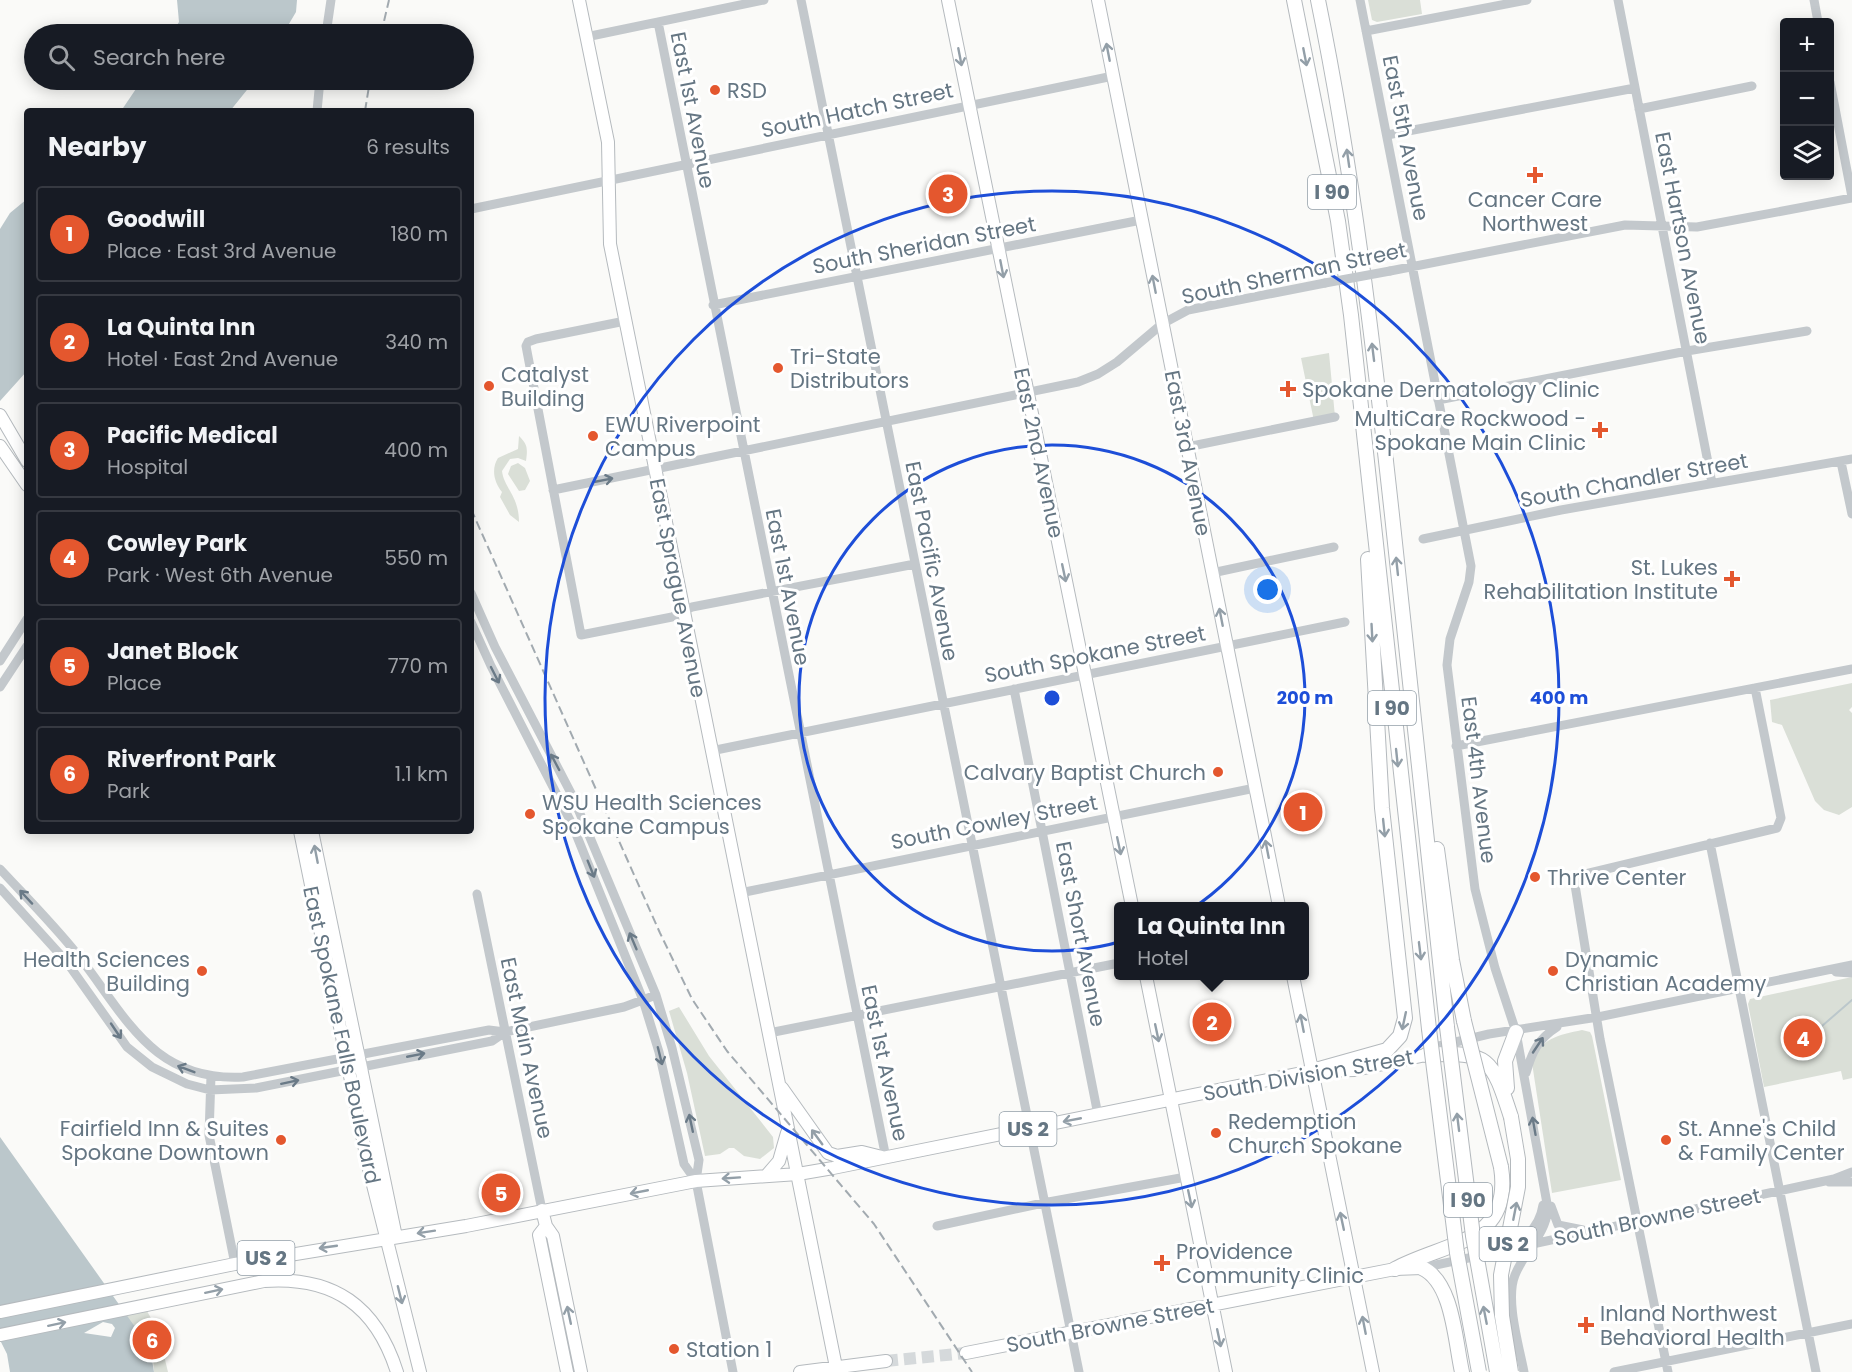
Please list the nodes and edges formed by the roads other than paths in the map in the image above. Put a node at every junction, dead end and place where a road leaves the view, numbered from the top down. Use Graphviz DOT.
graph roads {
  1 [pos="331,0"];
  2 [pos="579,0"];
  3 [pos="764,0"];
  4 [pos="801,0"];
  5 [pos="948,0"];
  6 [pos="1098,0"];
  7 [pos="1294,0"];
  8 [pos="1318,0"];
  9 [pos="1360,0"];
  10 [pos="1527,0"];
  11 [pos="1618,0"];
  12 [pos="1814,0"];
  13 [pos="1817,18"];
  14 [pos="658,22"];
  15 [pos="327,24"];
  16 [pos="1366,31"];
  17 [pos="586,37"];
  18 [pos="1113,76"];
  19 [pos="1752,86"];
  20 [pos="1635,88"];
  21 [pos="319,90"];
  22 [pos="1834,103"];
  23 [pos="969,106"];
  24 [pos="316,108"];
  25 [pos="1638,109"];
  26 [pos="828,135"];
  27 [pos="1387,135"];
  28 [pos="685,165"];
  29 [pos="609,180"];
  30 [pos="1852,198"];
  31 [pos="474,208"];
  32 [pos="1141,220"];
  33 [pos="1662,225"];
  34 [pos="998,248"];
  35 [pos="1412,267"];
  36 [pos="855,277"];
  37 [pos="713,305"];
  38 [pos="626,321"];
  39 [pos="1162,324"];
  40 [pos="1807,331"];
  41 [pos="1687,351"];
  42 [pos="1359,386"];
  43 [pos="1027,392"];
  44 [pos="1438,400"];
  45 [pos="0,415"];
  46 [pos="1335,417"];
  47 [pos="885,421"];
  48 [pos="1187,447"];
  49 [pos="1,448"];
  50 [pos="742,450"];
  51 [pos="24,456"];
  52 [pos="1852,459"];
  53 [pos="1841,462"];
  54 [pos="654,470"];
  55 [pos="24,481"];
  56 [pos="1712,483"];
  57 [pos="554,490"];
  58 [pos="1852,514"];
  59 [pos="1464,530"];
  60 [pos="1422,538"];
  61 [pos="1334,547"];
  62 [pos="915,564"];
  63 [pos="1212,573"];
  64 [pos="771,591"];
  65 [pos="474,600"];
  66 [pos="682,612"];
  67 [pos="1346,622"];
  68 [pos="24,625"];
  69 [pos="474,629"];
  70 [pos="1227,646"];
  71 [pos="24,651"];
  72 [pos="0,661"];
  73 [pos="1852,669"];
  74 [pos="1084,674"];
  75 [pos="0,687"];
  76 [pos="1755,688"];
  77 [pos="1014,689"];
  78 [pos="942,704"];
  79 [pos="1414,708"];
  80 [pos="800,733"];
  81 [pos="1456,746"];
  82 [pos="711,751"];
  83 [pos="1255,788"];
  84 [pos="1113,816"];
  85 [pos="1042,831"];
  86 [pos="301,834"];
  87 [pos="313,834"];
  88 [pos="1710,843"];
  89 [pos="972,845"];
  90 [pos="0,869"];
  91 [pos="828,874"];
  92 [pos="0,888"];
  93 [pos="740,893"];
  94 [pos="477,894"];
  95 [pos="1131,902"];
  96 [pos="1278,902"];
  97 [pos="44,916"];
  98 [pos="34,925"];
  99 [pos="1114,964"];
  100 [pos="1852,965"];
  101 [pos="1828,971"];
  102 [pos="1070,973"];
  103 [pos="1852,973"];
  104 [pos="1147,980"];
  105 [pos="1294,980"];
  106 [pos="1000,988"];
  107 [pos="1740,989"];
  108 [pos="656,995"];
  109 [pos="111,999"];
  110 [pos="643,1000"];
  111 [pos="100,1007"];
  112 [pos="857,1015"];
  113 [pos="1598,1017"];
  114 [pos="1562,1023"];
  115 [pos="505,1032"];
  116 [pos="1516,1032"];
  117 [pos="769,1033"];
  118 [pos="151,1050"];
  119 [pos="1426,1055"];
  120 [pos="143,1061"];
  121 [pos="352,1062"];
  122 [pos="1312,1071"];
  123 [pos="212,1076"];
  124 [pos="1525,1076"];
  125 [pos="778,1083"];
  126 [pos="210,1090"];
  127 [pos="1171,1100"];
  128 [pos="1098,1115"];
  129 [pos="1511,1117"];
  130 [pos="788,1129"];
  131 [pos="1028,1129"];
  132 [pos="886,1158"];
  133 [pos="1852,1172"];
  134 [pos="798,1174"];
  135 [pos="766,1176"];
  136 [pos="1186,1177"];
  137 [pos="696,1181"];
  138 [pos="1824,1181"];
  139 [pos="1852,1182"];
  140 [pos="1544,1184"];
  141 [pos="1779,1190"];
  142 [pos="1043,1203"];
  143 [pos="542,1210"];
  144 [pos="1637,1220"];
  145 [pos="546,1226"];
  146 [pos="937,1226"];
  147 [pos="1588,1230"];
  148 [pos="391,1238"];
  149 [pos="1535,1244"];
  150 [pos="1489,1256"];
  151 [pos="235,1264"];
  152 [pos="1395,1269"];
  153 [pos="1422,1269"];
  154 [pos="1354,1278"];
  155 [pos="1212,1305"];
  156 [pos="0,1312"];
  157 [pos="1852,1324"];
  158 [pos="1808,1332"];
  159 [pos="1071,1333"];
  160 [pos="0,1335"];
  161 [pos="966,1353"];
  162 [pos="886,1360"];
  163 [pos="1666,1361"];
  164 [pos="836,1369"];
  165 [pos="1462,1371"];
  166 [pos="398,1372"];
  167 [pos="420,1372"];
  168 [pos="567,1372"];
  169 [pos="581,1372"];
  170 [pos="733,1372"];
  171 [pos="800,1372"];
  172 [pos="1079,1372"];
  173 [pos="1226,1372"];
  174 [pos="1373,1372"];
  175 [pos="1479,1372"];
  176 [pos="1497,1372"];
  177 [pos="1511,1372"];
  178 [pos="1524,1372"];
  179 [pos="1614,1372"];
  180 [pos="1668,1372"];
  181 [pos="1816,1372"];
  1 -- 15 [label="street"];
  2 -- 17 [label="main road, East Sprague Avenue"];
  3 -- 14 [label="street"];
  4 -- 26 [label="street, East Pacific Avenue"];
  5 -- 23 [label="main road, East 2nd Avenue, one-way"];
  18 -- 6 [label="main road, East 3rd Avenue, one-way"];
  7 -- 42 [label="highway, I 90, one-way"];
  79 -- 8 [label="highway, I 90, one-way"];
  9 -- 16 [label="street, East 5th Avenue"];
  10 -- 16 [label="street"];
  11 -- 20 [label="street, East Hartson Avenue"];
  12 -- 13 [label="street"];
  14 -- 17 [label="street"];
  14 -- 28 [label="street, East 1st Avenue"];
  16 -- 27 [label="street, East 5th Avenue"];
  17 -- 29 [label="main road, East Sprague Avenue"];
  18 -- 23 [label="street, South Hatch Street"];
  18 -- 32 [label="main road, East 3rd Avenue"];
  19 -- 25 [label="street"];
  20 -- 25 [label="street, East Hartson Avenue"];
  20 -- 27 [label="street"];
  21 -- 24 [label="street"];
  22 -- 30 [label="street"];
  23 -- 26 [label="street, South Hatch Street"];
  23 -- 34 [label="main road, East 2nd Avenue"];
  25 -- 33 [label="street, East Hartson Avenue"];
  26 -- 28 [label="street, South Hatch Street"];
  26 -- 36 [label="street, East Pacific Avenue"];
  27 -- 35 [label="street, East 5th Avenue"];
  28 -- 29 [label="street, South Hatch Street"];
  28 -- 37 [label="street, East 1st Avenue"];
  29 -- 31 [label="street, South Hatch Street"];
  29 -- 38 [label="main road, East Sprague Avenue"];
  30 -- 33 [label="street, South Sherman Street"];
  32 -- 34 [label="street, South Sheridan Street"];
  39 -- 32 [label="main road, East 3rd Avenue, one-way"];
  33 -- 35 [label="street, South Sherman Street"];
  33 -- 41 [label="street, East Hartson Avenue"];
  34 -- 36 [label="street, South Sheridan Street"];
  34 -- 43 [label="main road, East 2nd Avenue, one-way"];
  35 -- 39 [label="street, South Sherman Street, bridge"];
  35 -- 44 [label="street, East 5th Avenue"];
  36 -- 37 [label="street, South Sheridan Street"];
  36 -- 47 [label="street, East Pacific Avenue"];
  37 -- 50 [label="street, East 1st Avenue"];
  38 -- 54 [label="main road, East Sprague Avenue"];
  38 -- 57 [label="street"];
  39 -- 43 [label="street, South Sherman Street"];
  39 -- 48 [label="main road, East 3rd Avenue"];
  40 -- 41 [label="street"];
  41 -- 44 [label="street"];
  41 -- 56 [label="street, East Hartson Avenue"];
  42 -- 122 [label="highway, one-way"];
  42 -- 175 [label="highway, I 90, one-way, bridge"];
  43 -- 47 [label="street, South Sherman Street"];
  43 -- 74 [label="main road, East 2nd Avenue, one-way"];
  44 -- 59 [label="street, East 5th Avenue"];
  45 -- 51 [label="main road"];
  46 -- 48 [label="street"];
  47 -- 50 [label="street, South Sherman Street"];
  47 -- 62 [label="street, East Pacific Avenue"];
  48 -- 63 [label="main road, East 3rd Avenue"];
  49 -- 55 [label="main road"];
  50 -- 54 [label="street, South Sherman Street"];
  50 -- 64 [label="street, East 1st Avenue"];
  52 -- 53 [label="street, South Chandler Street"];
  53 -- 56 [label="street, South Chandler Street"];
  53 -- 58 [label="street"];
  57 -- 54 [label="street, South Sherman Street, one-way"];
  54 -- 66 [label="main road, East Sprague Avenue"];
  56 -- 59 [label="street, South Chandler Street"];
  57 -- 66 [label="street"];
  59 -- 60 [label="street, South Chandler Street"];
  59 -- 81 [label="street, East 4th Avenue"];
  61 -- 63 [label="street"];
  62 -- 64 [label="street"];
  62 -- 78 [label="street, East Pacific Avenue"];
  70 -- 63 [label="main road, East 3rd Avenue, one-way"];
  64 -- 66 [label="street"];
  64 -- 80 [label="street, East 1st Avenue"];
  108 -- 65 [label="street, one-way"];
  66 -- 82 [label="main road, East Sprague Avenue"];
  67 -- 70 [label="street, South Spokane Street"];
  68 -- 72 [label="street"];
  69 -- 110 [label="street, one-way"];
  70 -- 74 [label="street, South Spokane Street"];
  70 -- 83 [label="main road, East 3rd Avenue"];
  71 -- 75 [label="street"];
  73 -- 76 [label="street"];
  74 -- 77 [label="street, South Spokane Street"];
  74 -- 84 [label="main road, East 2nd Avenue"];
  76 -- 81 [label="street"];
  76 -- 88 [label="street"];
  77 -- 78 [label="street, South Spokane Street"];
  77 -- 85 [label="street, East Short Avenue"];
  78 -- 80 [label="street, South Spokane Street"];
  78 -- 89 [label="street, East Pacific Avenue"];
  79 -- 152 [label="highway, bridge"];
  176 -- 79 [label="highway, I 90, one-way, bridge"];
  80 -- 82 [label="street, South Spokane Street"];
  80 -- 91 [label="street, East 1st Avenue"];
  81 -- 116 [label="street, East 4th Avenue"];
  82 -- 93 [label="main road, East Sprague Avenue"];
  83 -- 84 [label="street, South Cowley Street"];
  96 -- 83 [label="main road, East 3rd Avenue, one-way"];
  84 -- 85 [label="street, South Cowley Street"];
  84 -- 95 [label="main road, East 2nd Avenue, one-way"];
  85 -- 89 [label="street, South Cowley Street"];
  85 -- 102 [label="street, East Short Avenue"];
  86 -- 121 [label="main road, East Spokane Falls Boulevard"];
  121 -- 87 [label="main road, East Spokane Falls Boulevard, one-way"];
  88 -- 107 [label="street"];
  88 -- 113 [label="street"];
  89 -- 91 [label="street, South Cowley Street"];
  89 -- 106 [label="street, East Pacific Avenue"];
  97 -- 90 [label="street, one-way"];
  91 -- 93 [label="street, South Cowley Street"];
  91 -- 112 [label="street, East 1st Avenue"];
  92 -- 98 [label="street"];
  93 -- 117 [label="main road, East Sprague Avenue"];
  94 -- 115 [label="street, East Main Avenue"];
  97 -- 98 [label="street"];
  97 -- 109 [label="street"];
  98 -- 111 [label="street"];
  99 -- 102 [label="street"];
  100 -- 101 [label="street, South Division Street"];
  101 -- 103 [label="street"];
  101 -- 107 [label="street, South Division Street"];
  102 -- 106 [label="street"];
  102 -- 128 [label="street, East Short Avenue"];
  104 -- 127 [label="main road, one-way"];
  122 -- 105 [label="main road, one-way"];
  106 -- 112 [label="street"];
  106 -- 131 [label="street, East Pacific Avenue"];
  107 -- 113 [label="street, South Division Street"];
  107 -- 141 [label="street"];
  108 -- 110 [label="street"];
  137 -- 108 [label="street, one-way"];
  109 -- 111 [label="street"];
  109 -- 118 [label="street"];
  110 -- 115 [label="street"];
  110 -- 137 [label="street, one-way"];
  111 -- 120 [label="street, one-way"];
  112 -- 117 [label="street"];
  112 -- 132 [label="street, East 1st Avenue"];
  113 -- 114 [label="street, South Division Street"];
  113 -- 144 [label="street"];
  114 -- 116 [label="street, South Division Street"];
  124 -- 114 [label="street, one-way"];
  115 -- 121 [label="street"];
  115 -- 143 [label="street, East Main Avenue"];
  116 -- 119 [label="street, South Division Street"];
  116 -- 124 [label="street, East 4th Avenue"];
  116 -- 129 [label="highway"];
  117 -- 125 [label="main road, East Sprague Avenue"];
  118 -- 120 [label="street"];
  123 -- 118 [label="street, one-way"];
  119 -- 122 [label="main road, South Division Street / US 2"];
  119 -- 129 [label="highway, US 2"];
  120 -- 126 [label="street"];
  121 -- 123 [label="street"];
  126 -- 121 [label="street, one-way"];
  121 -- 148 [label="main road, East Spokane Falls Boulevard"];
  122 -- 127 [label="main road, South Division Street / US 2"];
  154 -- 122 [label="main road, one-way"];
  123 -- 126 [label="street"];
  140 -- 124 [label="street, East 4th Avenue, one-way"];
  125 -- 130 [label="main road, East Sprague Avenue"];
  132 -- 125 [label="main road, one-way"];
  126 -- 151 [label="street"];
  127 -- 128 [label="main road, South Division Street / US 2"];
  127 -- 136 [label="main road"];
  128 -- 131 [label="main road, South Division Street / US 2, one-way"];
  177 -- 129 [label="highway, US 2, one-way, bridge"];
  130 -- 134 [label="main road, East Sprague Avenue"];
  130 -- 135 [label="main road"];
  131 -- 132 [label="main road, South Division Street / US 2"];
  131 -- 142 [label="street, East Pacific Avenue"];
  132 -- 134 [label="main road, South Division Street / US 2"];
  133 -- 138 [label="street, South Browne Street"];
  134 -- 135 [label="main road, US 2"];
  134 -- 164 [label="main road, East Sprague Avenue"];
  135 -- 137 [label="main road, US 2, one-way"];
  136 -- 142 [label="street"];
  136 -- 155 [label="main road, one-way"];
  137 -- 143 [label="main road, US 2, one-way"];
  137 -- 170 [label="street"];
  138 -- 139 [label="street"];
  138 -- 141 [label="street, South Browne Street"];
  140 -- 147 [label="street"];
  140 -- 149 [label="street"];
  140 -- 150 [label="street"];
  141 -- 144 [label="street, South Browne Street"];
  141 -- 158 [label="street"];
  142 -- 146 [label="street"];
  142 -- 159 [label="street, East Pacific Avenue"];
  143 -- 145 [label="main road"];
  143 -- 148 [label="main road, US 2, one-way"];
  144 -- 147 [label="street, South Browne Street"];
  144 -- 163 [label="street"];
  145 -- 168 [label="main road"];
  169 -- 145 [label="main road, one-way"];
  147 -- 149 [label="street, South Browne Street"];
  148 -- 151 [label="main road, US 2, one-way"];
  148 -- 167 [label="main road, East Spokane Falls Boulevard, one-way"];
  149 -- 150 [label="street, South Browne Street"];
  149 -- 178 [label="street"];
  150 -- 153 [label="street, South Browne Street"];
  151 -- 156 [label="main road, US 2"];
  152 -- 153 [label="main road, South Browne Street"];
  152 -- 154 [label="main road, South Browne Street"];
  153 -- 165 [label="highway"];
  154 -- 155 [label="main road, South Browne Street"];
  174 -- 154 [label="main road, one-way"];
  155 -- 159 [label="main road, South Browne Street"];
  155 -- 173 [label="main road, one-way"];
  157 -- 158 [label="street"];
  158 -- 163 [label="street"];
  158 -- 181 [label="street"];
  159 -- 161 [label="main road, South Browne Street"];
  159 -- 172 [label="street, East Pacific Avenue"];
  160 -- 166 [label="main road, US 2, one-way"];
  162 -- 164 [label="main road"];
  163 -- 179 [label="street"];
  163 -- 180 [label="street"];
  164 -- 171 [label="main road"];
}
